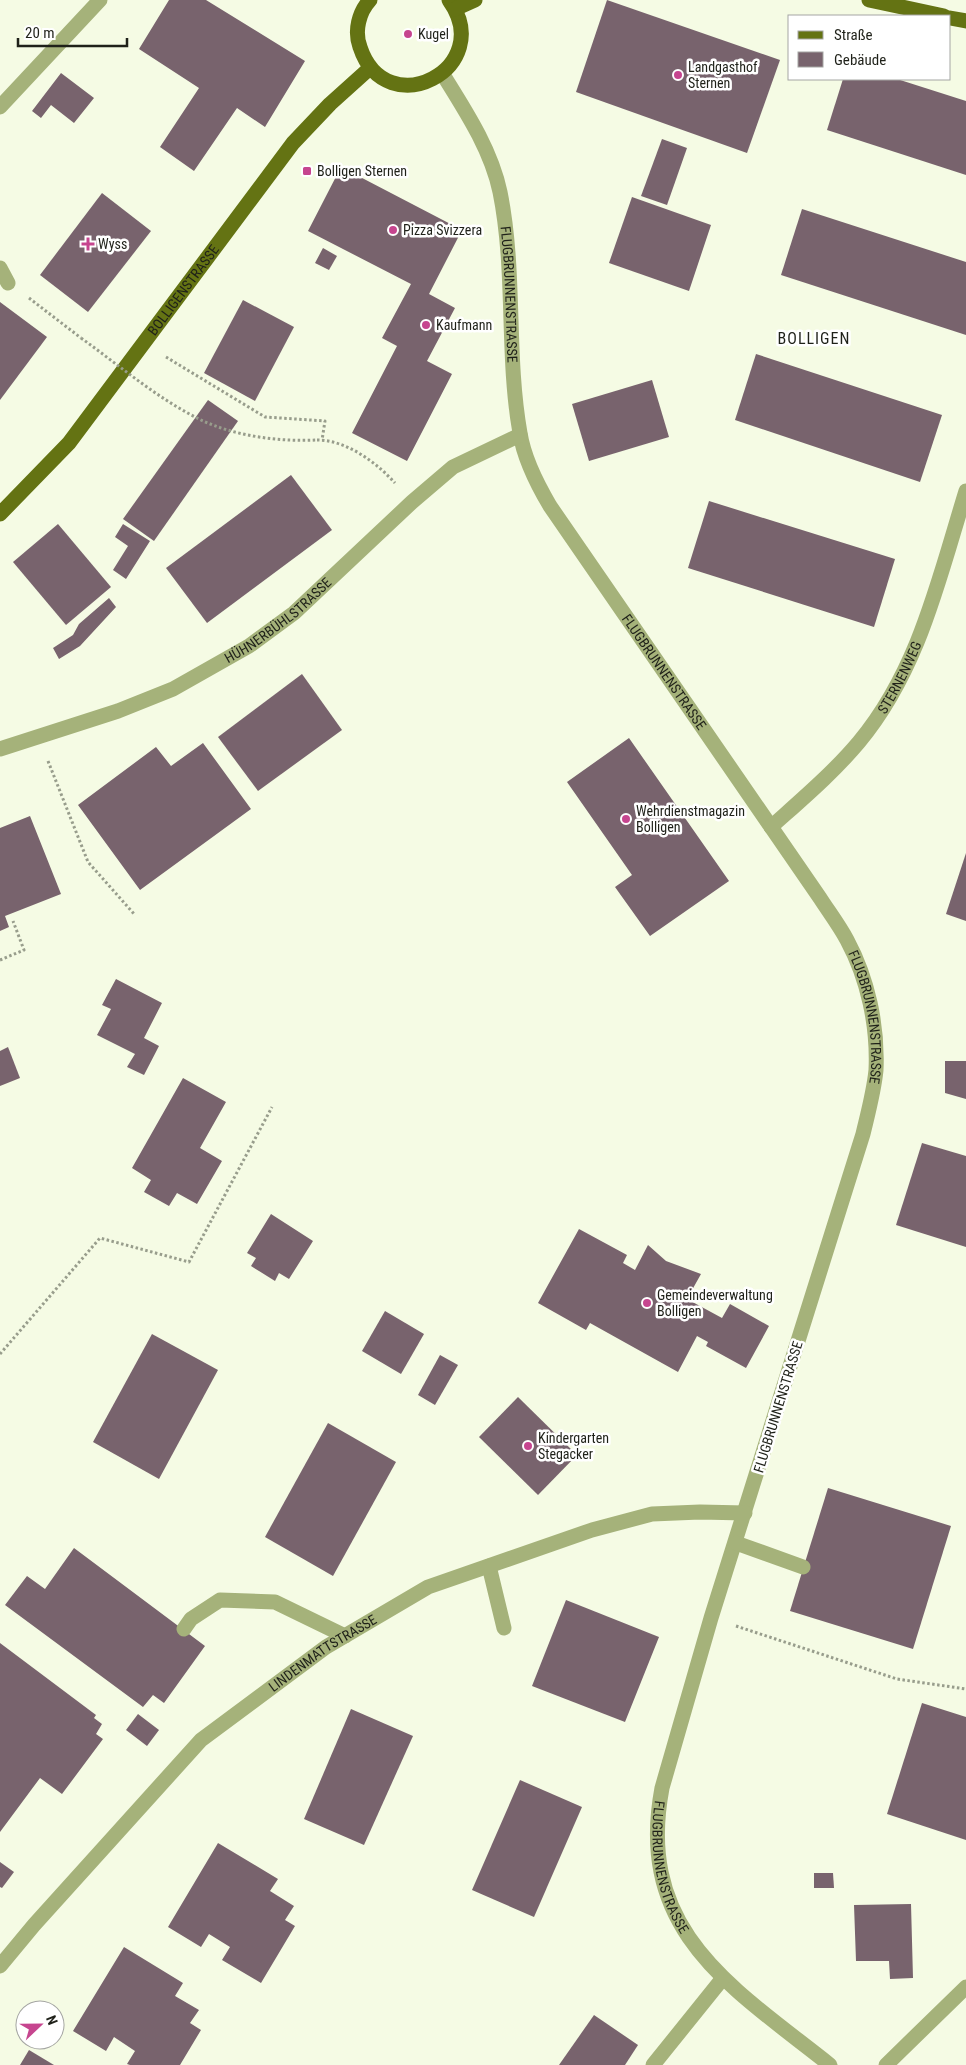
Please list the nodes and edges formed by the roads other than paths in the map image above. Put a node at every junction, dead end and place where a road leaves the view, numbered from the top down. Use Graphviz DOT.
graph roads {
  1 [pos="100,0"];
  2 [pos="476,0"];
  3 [pos="869,0"];
  4 [pos="365,1"];
  5 [pos="452,5"];
  6 [pos="939,15"];
  7 [pos="951,18"];
  8 [pos="966,21"];
  9 [pos="370,68"];
  10 [pos="442,73"];
  11 [pos="3,103"];
  12 [pos="0,268"];
  13 [pos="8,283"];
  14 [pos="520,435"];
  15 [pos="966,491"];
  16 [pos="0,514"];
  17 [pos="0,749"];
  18 [pos="771,827"];
  19 [pos="745,1513"];
  20 [pos="736,1543"];
  21 [pos="489,1566"];
  22 [pos="803,1567"];
  23 [pos="504,1628"];
  24 [pos="184,1629"];
  25 [pos="345,1636"];
  26 [pos="0,1966"];
  27 [pos="723,1978"];
  28 [pos="966,1987"];
  29 [pos="653,2065"];
  30 [pos="830,2065"];
  31 [pos="886,2065"];
  1 -- 11 [label="street"];
  2 -- 5 [label="main road"];
  3 -- 6 [label="main road"];
  4 -- 9 [label="main road"];
  5 -- 10 [label="main road"];
  7 -- 8 [label="main road"];
  9 -- 10 [label="main road"];
  9 -- 16 [label="main road, BOLLIGENSTRASSE"];
  10 -- 14 [label="street, FLUGBRUNNENSTRASSE"];
  12 -- 13 [label="street"];
  14 -- 17 [label="street, HÜHNERBÜHLSTRASSE"];
  14 -- 18 [label="street, FLUGBRUNNENSTRASSE"];
  15 -- 18 [label="street, STERNENWEG"];
  18 -- 19 [label="street, FLUGBRUNNENSTRASSE"];
  19 -- 20 [label="street, FLUGBRUNNENSTRASSE"];
  19 -- 21 [label="street, LINDENMATTSTRASSE"];
  20 -- 22 [label="street"];
  20 -- 27 [label="street, FLUGBRUNNENSTRASSE"];
  21 -- 23 [label="street"];
  21 -- 25 [label="street, LINDENMATTSTRASSE"];
  24 -- 25 [label="street"];
  25 -- 26 [label="street, LINDENMATTSTRASSE"];
  27 -- 29 [label="street"];
  27 -- 30 [label="street, FLUGBRUNNENSTRASSE"];
  28 -- 31 [label="street"];
}
